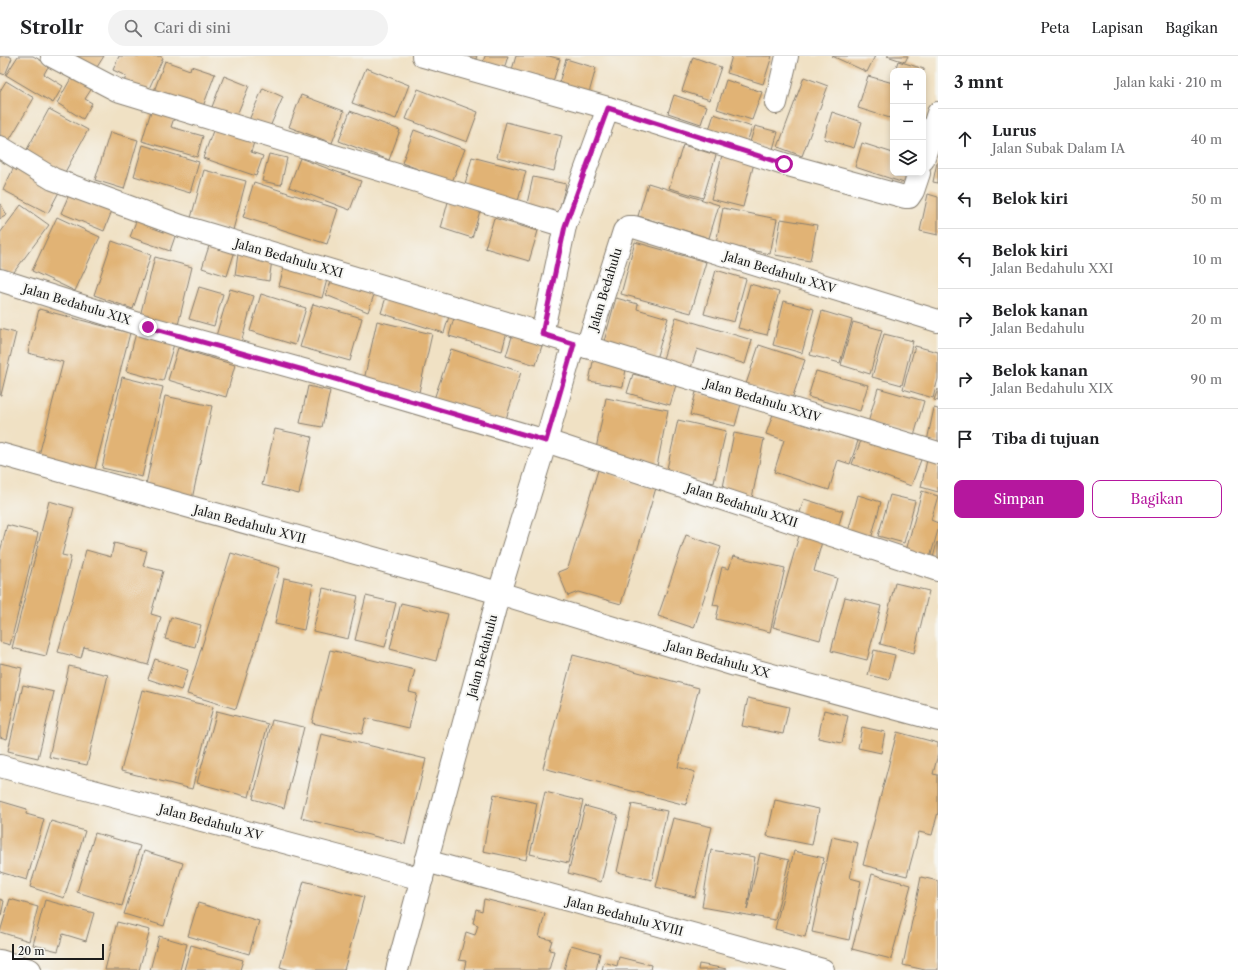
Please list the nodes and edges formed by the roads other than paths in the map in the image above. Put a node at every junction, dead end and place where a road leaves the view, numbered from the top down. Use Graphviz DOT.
graph roads {
  1 [pos="52,56"];
  2 [pos="423,56"];
  3 [pos="787,56"];
  4 [pos="776,103"];
  5 [pos="608,108"];
  6 [pos="938,113"];
  7 [pos="0,147"];
  8 [pos="926,151"];
  9 [pos="918,176"];
  10 [pos="565,226"];
  11 [pos="624,231"];
  12 [pos="0,280"];
  13 [pos="938,321"];
  14 [pos="542,334"];
  15 [pos="580,345"];
  16 [pos="546,441"];
  17 [pos="938,453"];
  18 [pos="0,454"];
  19 [pos="938,570"];
  20 [pos="500,593"];
  21 [pos="938,720"];
  22 [pos="0,766"];
  23 [pos="424,870"];
  24 [pos="0,961"];
  25 [pos="30,970"];
  26 [pos="397,970"];
  27 [pos="823,970"];
  1 -- 10 [label="street"];
  2 -- 5 [label="street"];
  3 -- 4 [label="street"];
  5 -- 9 [label="street"];
  5 -- 10 [label="street"];
  6 -- 8 [label="street"];
  7 -- 14 [label="street, Jalan Bedahulu XXI"];
  10 -- 14 [label="street"];
  11 -- 13 [label="street, Jalan Bedahulu XXV"];
  11 -- 15 [label="street, Jalan Bedahulu"];
  12 -- 16 [label="street, Jalan Bedahulu XIX"];
  14 -- 15 [label="street, Jalan Bedahulu XXI"];
  15 -- 16 [label="street, Jalan Bedahulu"];
  15 -- 17 [label="street, Jalan Bedahulu XXIV"];
  16 -- 19 [label="street, Jalan Bedahulu XXII"];
  16 -- 20 [label="street, Jalan Bedahulu"];
  18 -- 20 [label="street, Jalan Bedahulu XVII"];
  20 -- 21 [label="street, Jalan Bedahulu XX"];
  20 -- 23 [label="street, Jalan Bedahulu"];
  22 -- 23 [label="street, Jalan Bedahulu XV"];
  23 -- 26 [label="street, Jalan Bedahulu"];
  23 -- 27 [label="street, Jalan Bedahulu XVIII"];
  24 -- 25 [label="street"];
}
